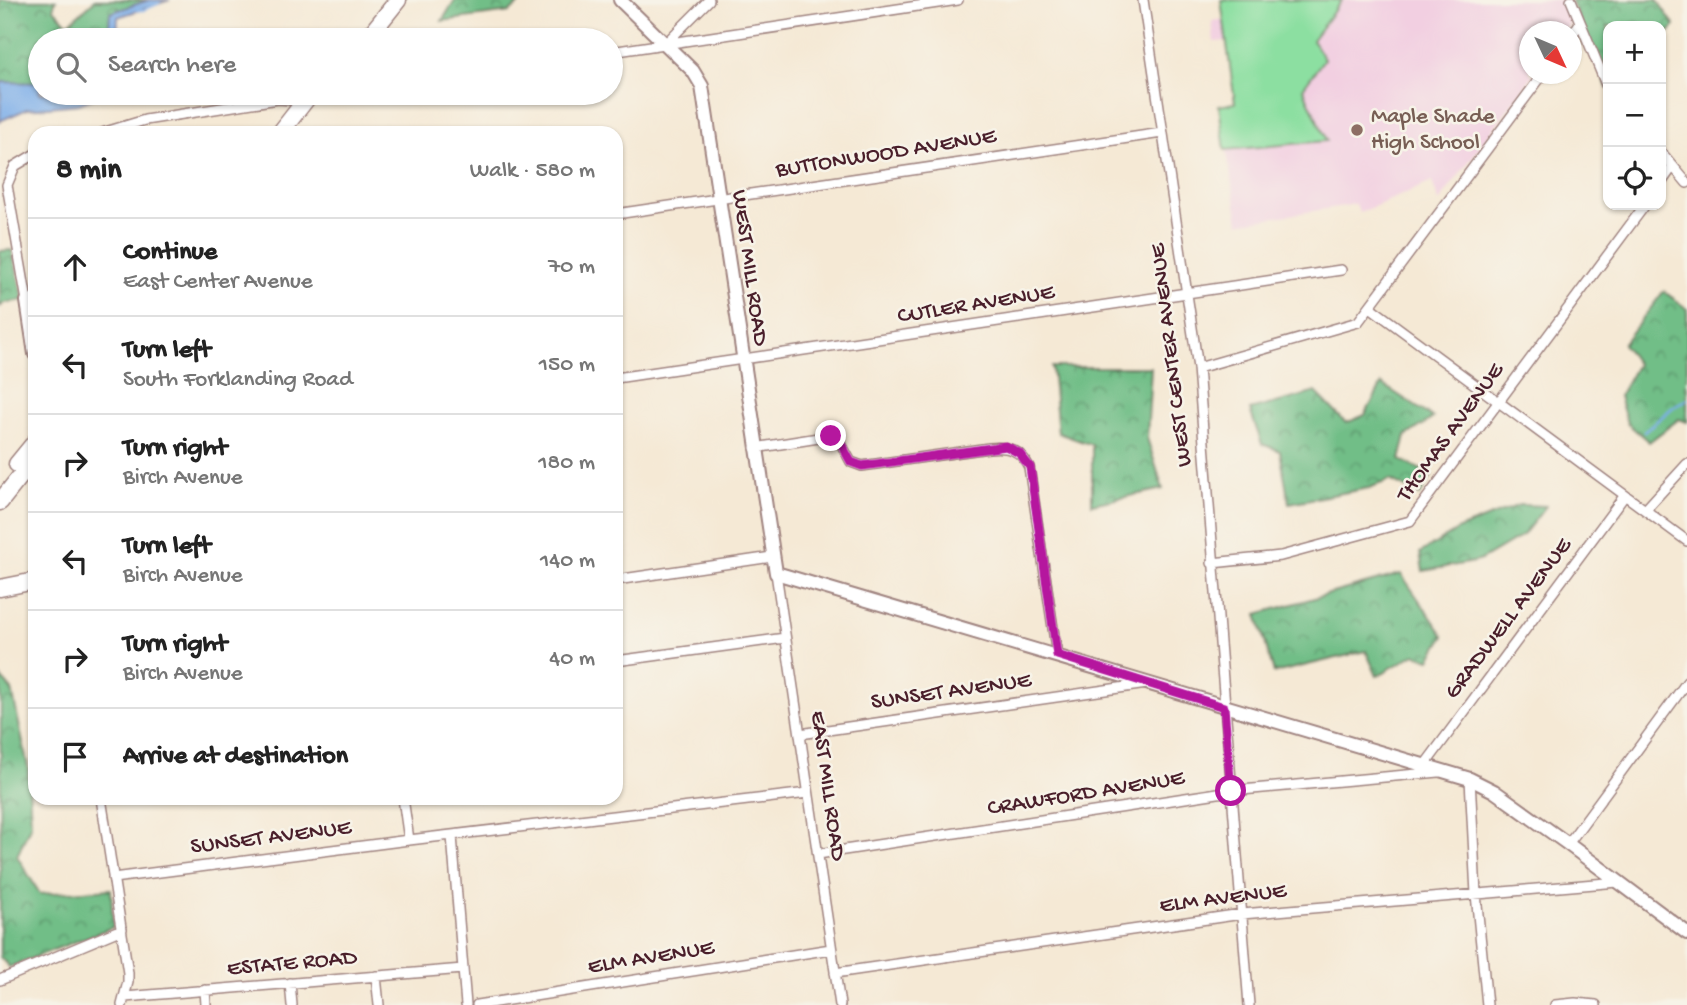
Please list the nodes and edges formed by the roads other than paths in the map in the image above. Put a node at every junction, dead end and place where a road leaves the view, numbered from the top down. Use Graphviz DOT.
graph roads {
  1 [pos="620,0"];
  2 [pos="709,0"];
  3 [pos="958,0"];
  4 [pos="1143,0"];
  5 [pos="1571,0"];
  6 [pos="393,3"];
  7 [pos="1579,21"];
  8 [pos="366,28"];
  9 [pos="375,28"];
  10 [pos="1582,28"];
  11 [pos="665,44"];
  12 [pos="623,50"];
  13 [pos="1535,84"];
  14 [pos="1606,84"];
  15 [pos="240,105"];
  16 [pos="302,105"];
  17 [pos="314,105"];
  18 [pos="125,126"];
  19 [pos="285,126"];
  20 [pos="298,126"];
  21 [pos="1162,133"];
  22 [pos="28,158"];
  23 [pos="1666,158"];
  24 [pos="1673,166"];
  25 [pos="1666,176"];
  26 [pos="1687,183"];
  27 [pos="718,199"];
  28 [pos="1641,210"];
  29 [pos="623,213"];
  30 [pos="1341,270"];
  31 [pos="28,287"];
  32 [pos="1187,293"];
  33 [pos="1370,307"];
  34 [pos="741,359"];
  35 [pos="1198,368"];
  36 [pos="623,377"];
  37 [pos="1498,401"];
  38 [pos="755,448"];
  39 [pos="28,451"];
  40 [pos="1687,464"];
  41 [pos="28,467"];
  42 [pos="0,486"];
  43 [pos="1625,495"];
  44 [pos="0,502"];
  45 [pos="1645,510"];
  46 [pos="1687,541"];
  47 [pos="772,557"];
  48 [pos="1212,563"];
  49 [pos="776,573"];
  50 [pos="623,579"];
  51 [pos="28,582"];
  52 [pos="0,588"];
  53 [pos="785,638"];
  54 [pos="1057,655"];
  55 [pos="623,661"];
  56 [pos="1687,682"];
  57 [pos="1149,684"];
  58 [pos="1224,707"];
  59 [pos="800,734"];
  60 [pos="1424,766"];
  61 [pos="1444,772"];
  62 [pos="1470,779"];
  63 [pos="1231,791"];
  64 [pos="808,793"];
  65 [pos="102,805"];
  66 [pos="404,805"];
  67 [pos="452,836"];
  68 [pos="409,840"];
  69 [pos="1568,844"];
  70 [pos="818,854"];
  71 [pos="113,878"];
  72 [pos="1618,882"];
  73 [pos="1476,894"];
  74 [pos="1242,914"];
  75 [pos="122,929"];
  76 [pos="1687,933"];
  77 [pos="831,949"];
  78 [pos="463,969"];
  79 [pos="835,973"];
  80 [pos="376,976"];
  81 [pos="0,980"];
  82 [pos="290,983"];
  83 [pos="205,990"];
  84 [pos="123,1001"];
  85 [pos="206,1005"];
  86 [pos="292,1005"];
  87 [pos="379,1005"];
  88 [pos="466,1005"];
  89 [pos="478,1005"];
  90 [pos="840,1005"];
  91 [pos="1249,1005"];
  92 [pos="1488,1005"];
  93 [pos="1555,1005"];
  94 [pos="1596,1005"];
  1 -- 11 [label="street, WEST MILL ROAD"];
  2 -- 11 [label="street"];
  3 -- 11 [label="street"];
  4 -- 21 [label="street, WEST CENTER AVENUE"];
  5 -- 7 [label="street"];
  6 -- 8 [label="highway"];
  6 -- 9 [label="highway"];
  10 -- 14 [label="street"];
  11 -- 12 [label="street"];
  11 -- 27 [label="street, WEST MILL ROAD"];
  13 -- 33 [label="street"];
  15 -- 18 [label="street"];
  16 -- 19 [label="highway"];
  17 -- 20 [label="highway"];
  21 -- 27 [label="street, BUTTONWOOD AVENUE"];
  21 -- 32 [label="street, WEST CENTER AVENUE"];
  22 -- 31 [label="street"];
  23 -- 24 [label="street"];
  24 -- 25 [label="street"];
  24 -- 26 [label="street"];
  27 -- 29 [label="street, BUTTONWOOD AVENUE"];
  27 -- 34 [label="street, WEST MILL ROAD"];
  28 -- 37 [label="street, THOMAS AVENUE"];
  30 -- 32 [label="street, CUTLER AVENUE"];
  32 -- 34 [label="street, CUTLER AVENUE"];
  32 -- 35 [label="street, WEST CENTER AVENUE"];
  33 -- 35 [label="street"];
  33 -- 37 [label="street"];
  34 -- 36 [label="street, CUTLER AVENUE"];
  34 -- 38 [label="street, WEST MILL ROAD"];
  35 -- 48 [label="street, WEST CENTER AVENUE"];
  37 -- 43 [label="street"];
  37 -- 48 [label="street, THOMAS AVENUE"];
  38 -- 47 [label="street, WEST MILL ROAD"];
  38 -- 54 [label="street"];
  39 -- 42 [label="highway"];
  40 -- 45 [label="street"];
  41 -- 44 [label="highway"];
  43 -- 45 [label="street"];
  43 -- 60 [label="street, GRADWELL AVENUE"];
  45 -- 46 [label="street"];
  47 -- 49 [label="street, WEST MILL ROAD"];
  47 -- 50 [label="street"];
  48 -- 58 [label="street, WEST CENTER AVENUE"];
  49 -- 53 [label="street, EAST MILL ROAD"];
  49 -- 54 [label="street"];
  51 -- 52 [label="highway"];
  53 -- 55 [label="street"];
  53 -- 59 [label="street, EAST MILL ROAD"];
  54 -- 57 [label="street"];
  56 -- 69 [label="street"];
  57 -- 58 [label="street"];
  57 -- 59 [label="street, SUNSET AVENUE"];
  58 -- 60 [label="street"];
  58 -- 63 [label="street, WEST CENTER AVENUE"];
  59 -- 64 [label="street, EAST MILL ROAD"];
  60 -- 61 [label="street"];
  61 -- 62 [label="street"];
  61 -- 63 [label="street, CRAWFORD AVENUE"];
  62 -- 69 [label="street"];
  62 -- 73 [label="street"];
  63 -- 70 [label="street, CRAWFORD AVENUE"];
  63 -- 74 [label="street, WEST CENTER AVENUE"];
  64 -- 67 [label="street, SUNSET AVENUE"];
  64 -- 70 [label="street, EAST MILL ROAD"];
  65 -- 71 [label="street"];
  66 -- 68 [label="street"];
  67 -- 68 [label="street, SUNSET AVENUE"];
  67 -- 78 [label="street"];
  68 -- 71 [label="street, SUNSET AVENUE"];
  69 -- 72 [label="street"];
  70 -- 77 [label="street, EAST MILL ROAD"];
  71 -- 75 [label="street"];
  72 -- 73 [label="street, ELM AVENUE"];
  72 -- 76 [label="street"];
  73 -- 74 [label="street, ELM AVENUE"];
  73 -- 92 [label="street"];
  74 -- 79 [label="street, ELM AVENUE"];
  74 -- 91 [label="street, WEST CENTER AVENUE"];
  75 -- 81 [label="street"];
  75 -- 84 [label="street"];
  77 -- 79 [label="street, EAST MILL ROAD"];
  77 -- 89 [label="street, ELM AVENUE"];
  78 -- 80 [label="street, ESTATE ROAD"];
  78 -- 88 [label="street"];
  79 -- 90 [label="street, EAST MILL ROAD"];
  80 -- 82 [label="street, ESTATE ROAD"];
  80 -- 87 [label="street"];
  82 -- 83 [label="street, ESTATE ROAD"];
  82 -- 86 [label="street"];
  83 -- 84 [label="street, ESTATE ROAD"];
  83 -- 85 [label="street"];
  93 -- 94 [label="street"];
}
